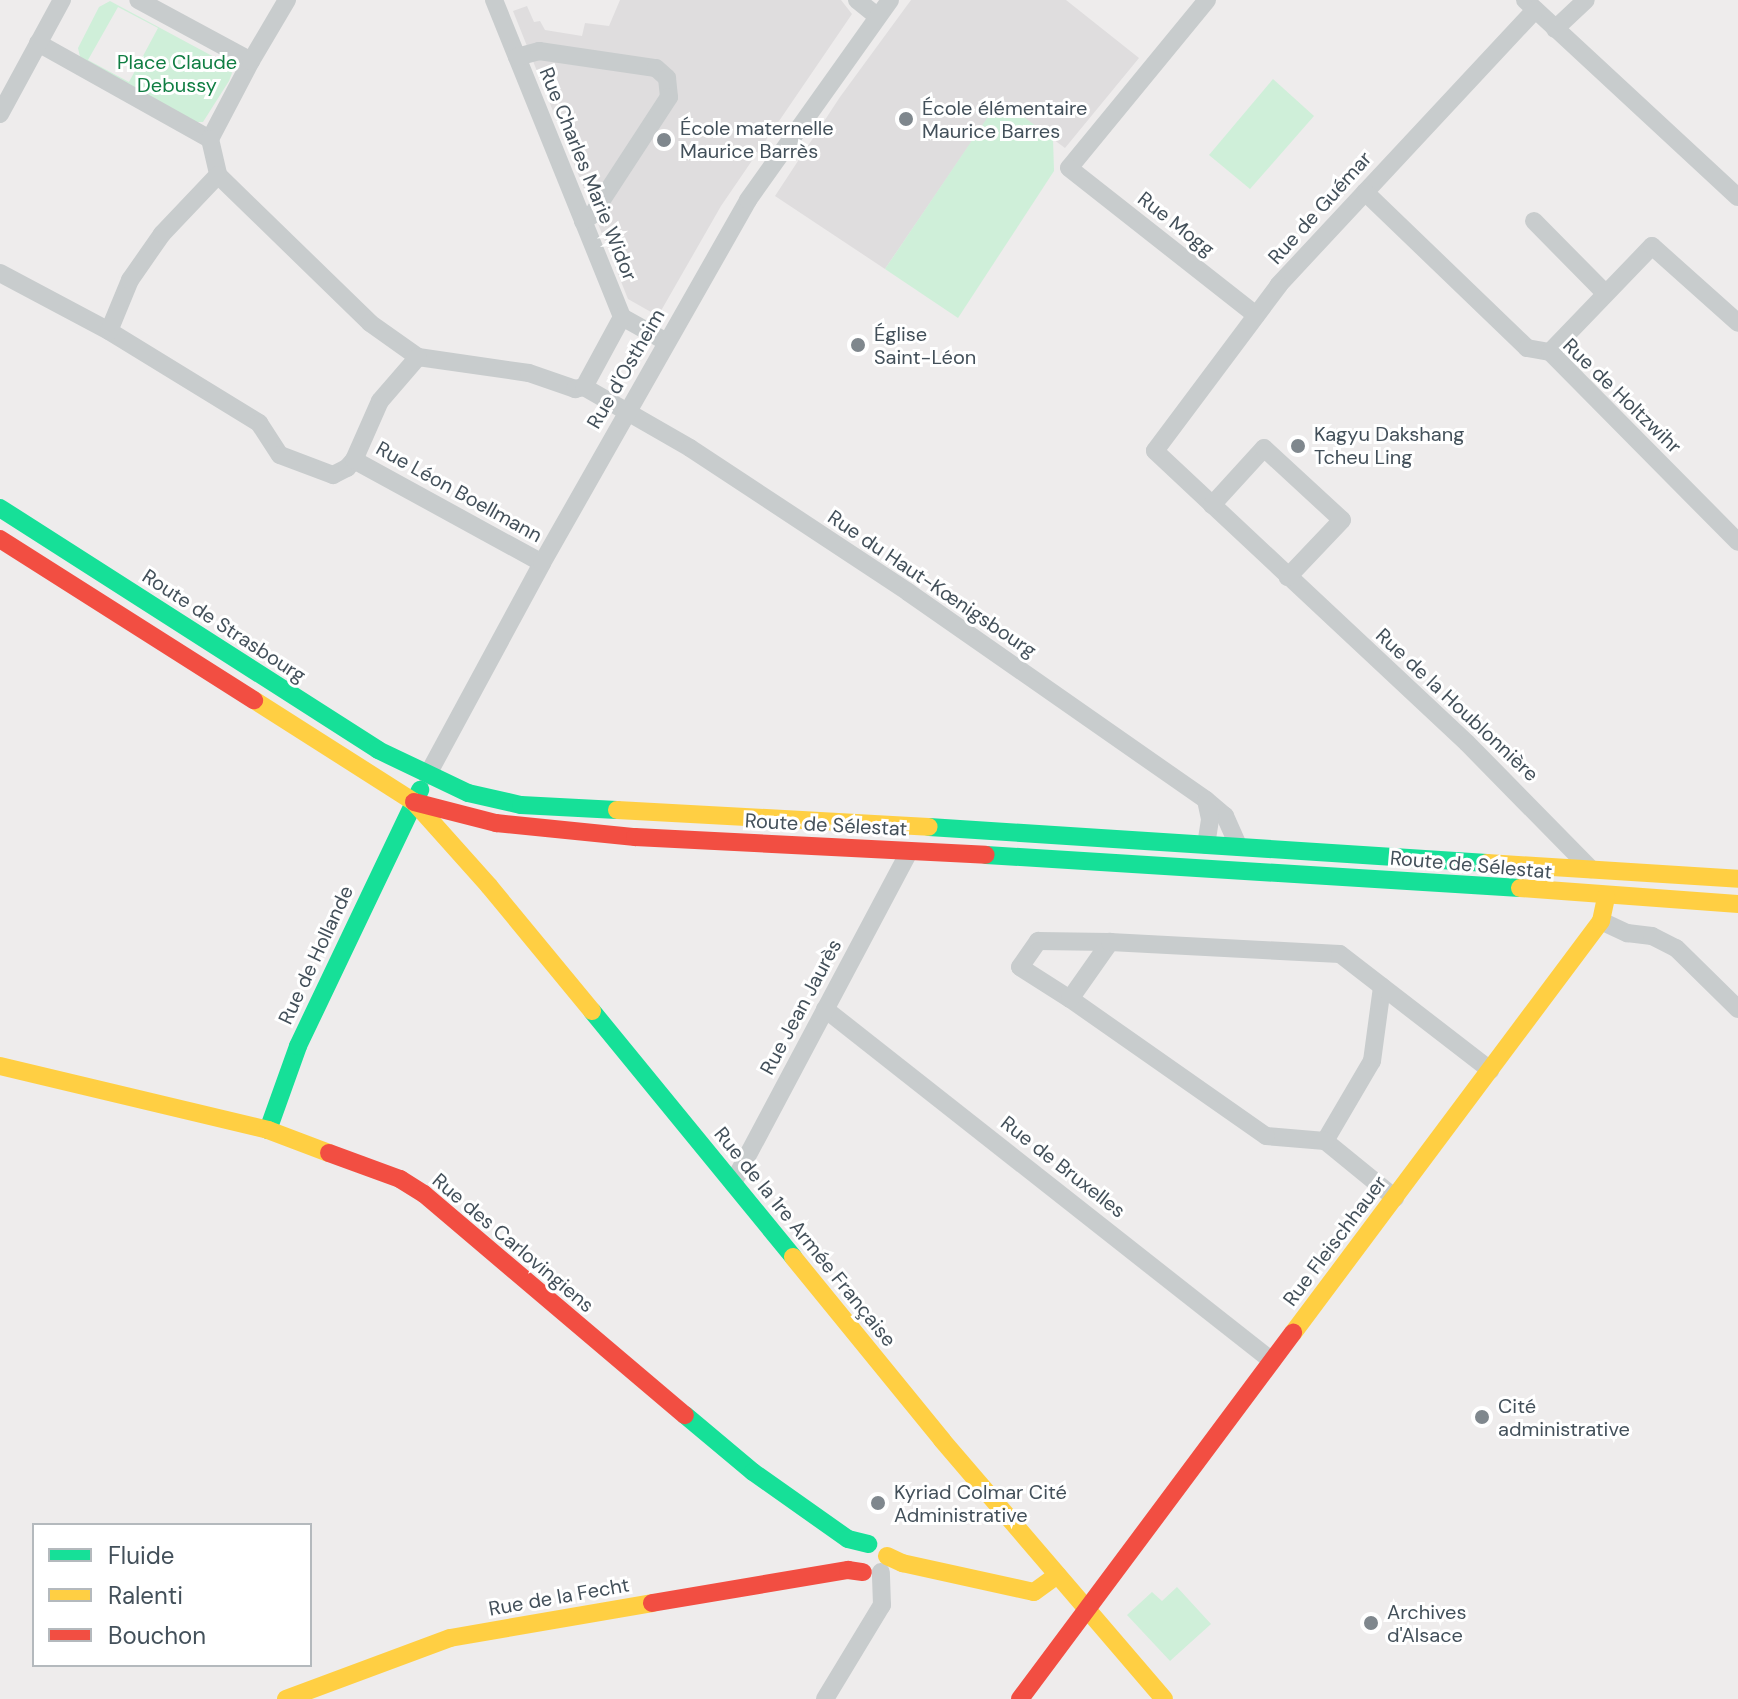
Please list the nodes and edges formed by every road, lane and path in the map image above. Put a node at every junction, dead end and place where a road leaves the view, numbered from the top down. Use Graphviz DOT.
graph roads {
  1 [pos="62,0"];
  2 [pos="138,0"];
  3 [pos="287,0"];
  4 [pos="494,0"];
  5 [pos="857,0"];
  6 [pos="890,0"];
  7 [pos="1207,0"];
  8 [pos="1586,0"];
  9 [pos="1530,5"];
  10 [pos="877,16"];
  11 [pos="1555,29"];
  12 [pos="38,43"];
  13 [pos="517,57"];
  14 [pos="251,61"];
  15 [pos="0,114"];
  16 [pos="210,139"];
  17 [pos="218,175"];
  18 [pos="1365,192"];
  19 [pos="1738,197"];
  20 [pos="583,221"];
  21 [pos="1534,221"];
  22 [pos="0,273"];
  23 [pos="1605,293"];
  24 [pos="1256,315"];
  25 [pos="622,317"];
  26 [pos="1738,323"];
  27 [pos="109,331"];
  28 [pos="667,342"];
  29 [pos="1550,352"];
  30 [pos="418,357"];
  31 [pos="584,387"];
  32 [pos="627,412"];
  33 [pos="1155,451"];
  34 [pos="354,460"];
  35 [pos="1212,505"];
  36 [pos="0,508"];
  37 [pos="0,539"];
  38 [pos="1738,542"];
  39 [pos="542,563"];
  40 [pos="1288,577"];
  41 [pos="427,776"];
  42 [pos="1206,800"];
  43 [pos="414,802"];
  44 [pos="496,823"];
  45 [pos="1206,845"];
  46 [pos="1239,847"];
  47 [pos="474,848"];
  48 [pos="909,852"];
  49 [pos="1238,868"];
  50 [pos="1591,869"];
  51 [pos="1738,879"];
  52 [pos="1606,897"];
  53 [pos="1738,904"];
  54 [pos="1601,921"];
  55 [pos="1110,942"];
  56 [pos="1382,987"];
  57 [pos="1070,999"];
  58 [pos="825,1009"];
  59 [pos="1738,1009"];
  60 [pos="0,1066"];
  61 [pos="1490,1070"];
  62 [pos="268,1130"];
  63 [pos="1325,1141"];
  64 [pos="733,1183"];
  65 [pos="1395,1198"];
  66 [pos="1272,1361"];
  67 [pos="872,1563"];
  68 [pos="1057,1575"];
  69 [pos="1088,1607"];
  70 [pos="286,1699"];
  71 [pos="825,1699"];
  72 [pos="1020,1699"];
  73 [pos="1164,1699"];
  1 -- 12 [label="street"];
  2 -- 14 [label="street"];
  3 -- 14 [label="street"];
  4 -- 13 [label="street, Rue Charles Marie Widor"];
  5 -- 10 [label="street"];
  6 -- 10 [label="street, Rue d'Ostheim"];
  7 -- 24 [label="street, Rue Mogg"];
  8 -- 11 [label="street"];
  9 -- 11 [label="street"];
  9 -- 18 [label="street, Rue de Guémar"];
  10 -- 28 [label="street, Rue d'Ostheim"];
  11 -- 19 [label="street"];
  12 -- 15 [label="street"];
  12 -- 16 [label="street"];
  13 -- 20 [label="street, Rue Charles Marie Widor"];
  13 -- 20 [label="street"];
  14 -- 16 [label="street"];
  16 -- 17 [label="street"];
  17 -- 27 [label="street"];
  17 -- 30 [label="street"];
  18 -- 24 [label="street, Rue de Guémar"];
  18 -- 29 [label="street, Rue de Holtzwihr"];
  20 -- 25 [label="street, Rue Charles Marie Widor"];
  21 -- 23 [label="street"];
  22 -- 27 [label="street, Rue Léon Boellmann"];
  23 -- 26 [label="street"];
  23 -- 29 [label="street"];
  24 -- 33 [label="street, Rue de Guémar"];
  25 -- 28 [label="street"];
  25 -- 31 [label="street, Rue d'Ostheim"];
  27 -- 34 [label="street, Rue Léon Boellmann"];
  28 -- 32 [label="street, Rue d'Ostheim"];
  29 -- 38 [label="street, Rue de Holtzwihr"];
  30 -- 31 [label="street, Rue du Haut-Kœnigsbourg"];
  30 -- 34 [label="street, Rue Léon Boellmann"];
  31 -- 32 [label="street, Rue du Haut-Kœnigsbourg"];
  32 -- 39 [label="street, Rue d'Ostheim"];
  32 -- 42 [label="street, Rue du Haut-Kœnigsbourg"];
  33 -- 35 [label="street, Rue de la Houblonnière"];
  34 -- 39 [label="street, Rue Léon Boellmann"];
  35 -- 40 [label="street, Rue de la Houblonnière"];
  35 -- 40 [label="street"];
  36 -- 41 [label="main road, Route de Strasbourg"];
  37 -- 43 [label="main road"];
  39 -- 41 [label="street, Rue d'Ostheim"];
  40 -- 50 [label="street, Rue de la Houblonnière"];
  41 -- 43 [label="main road, Rue de Hollande"];
  41 -- 45 [label="main road, Route de Sélestat"];
  42 -- 45 [label="street"];
  42 -- 46 [label="street, Rue du Haut-Kœnigsbourg"];
  43 -- 44 [label="main road, Route de Sélestat"];
  43 -- 47 [label="main road, Rue de la 1re Armée Française"];
  43 -- 62 [label="main road, Rue de Hollande"];
  44 -- 47 [label="main road"];
  44 -- 48 [label="main road, Route de Sélestat"];
  45 -- 46 [label="main road, Route de Sélestat"];
  46 -- 49 [label="main road"];
  46 -- 50 [label="main road, Route de Sélestat"];
  47 -- 64 [label="main road, Rue de la 1re Armée Française"];
  48 -- 49 [label="main road, Route de Sélestat"];
  48 -- 58 [label="street, Rue Jean Jaurès"];
  49 -- 52 [label="main road, Route de Sélestat"];
  50 -- 51 [label="main road, Route de Sélestat"];
  50 -- 52 [label="main road"];
  52 -- 53 [label="main road, Route de Sélestat"];
  52 -- 54 [label="main road, Rue Fleischhauer"];
  54 -- 59 [label="street"];
  54 -- 61 [label="main road, Rue Fleischhauer"];
  55 -- 56 [label="street"];
  55 -- 57 [label="street"];
  55 -- 57 [label="street"];
  56 -- 61 [label="street"];
  56 -- 63 [label="street"];
  57 -- 63 [label="street"];
  58 -- 64 [label="street, Rue Jean Jaurès"];
  58 -- 66 [label="street, Rue de Bruxelles"];
  60 -- 62 [label="main road, Rue des Carlovingiens"];
  61 -- 65 [label="main road, Rue Fleischhauer"];
  62 -- 67 [label="main road, Rue des Carlovingiens"];
  63 -- 65 [label="street"];
  64 -- 68 [label="main road, Rue de la 1re Armée Française"];
  65 -- 66 [label="main road, Rue Fleischhauer"];
  66 -- 69 [label="main road, Rue Fleischhauer"];
  67 -- 68 [label="main road, Rue de la Fecht"];
  67 -- 70 [label="main road, Rue de la Fecht"];
  67 -- 71 [label="street"];
  68 -- 69 [label="main road, Rue de la 1re Armée Française"];
  69 -- 72 [label="main road, Rue Fleischhauer"];
  69 -- 73 [label="main road, Rue de la 1re Armée Française"];
}
